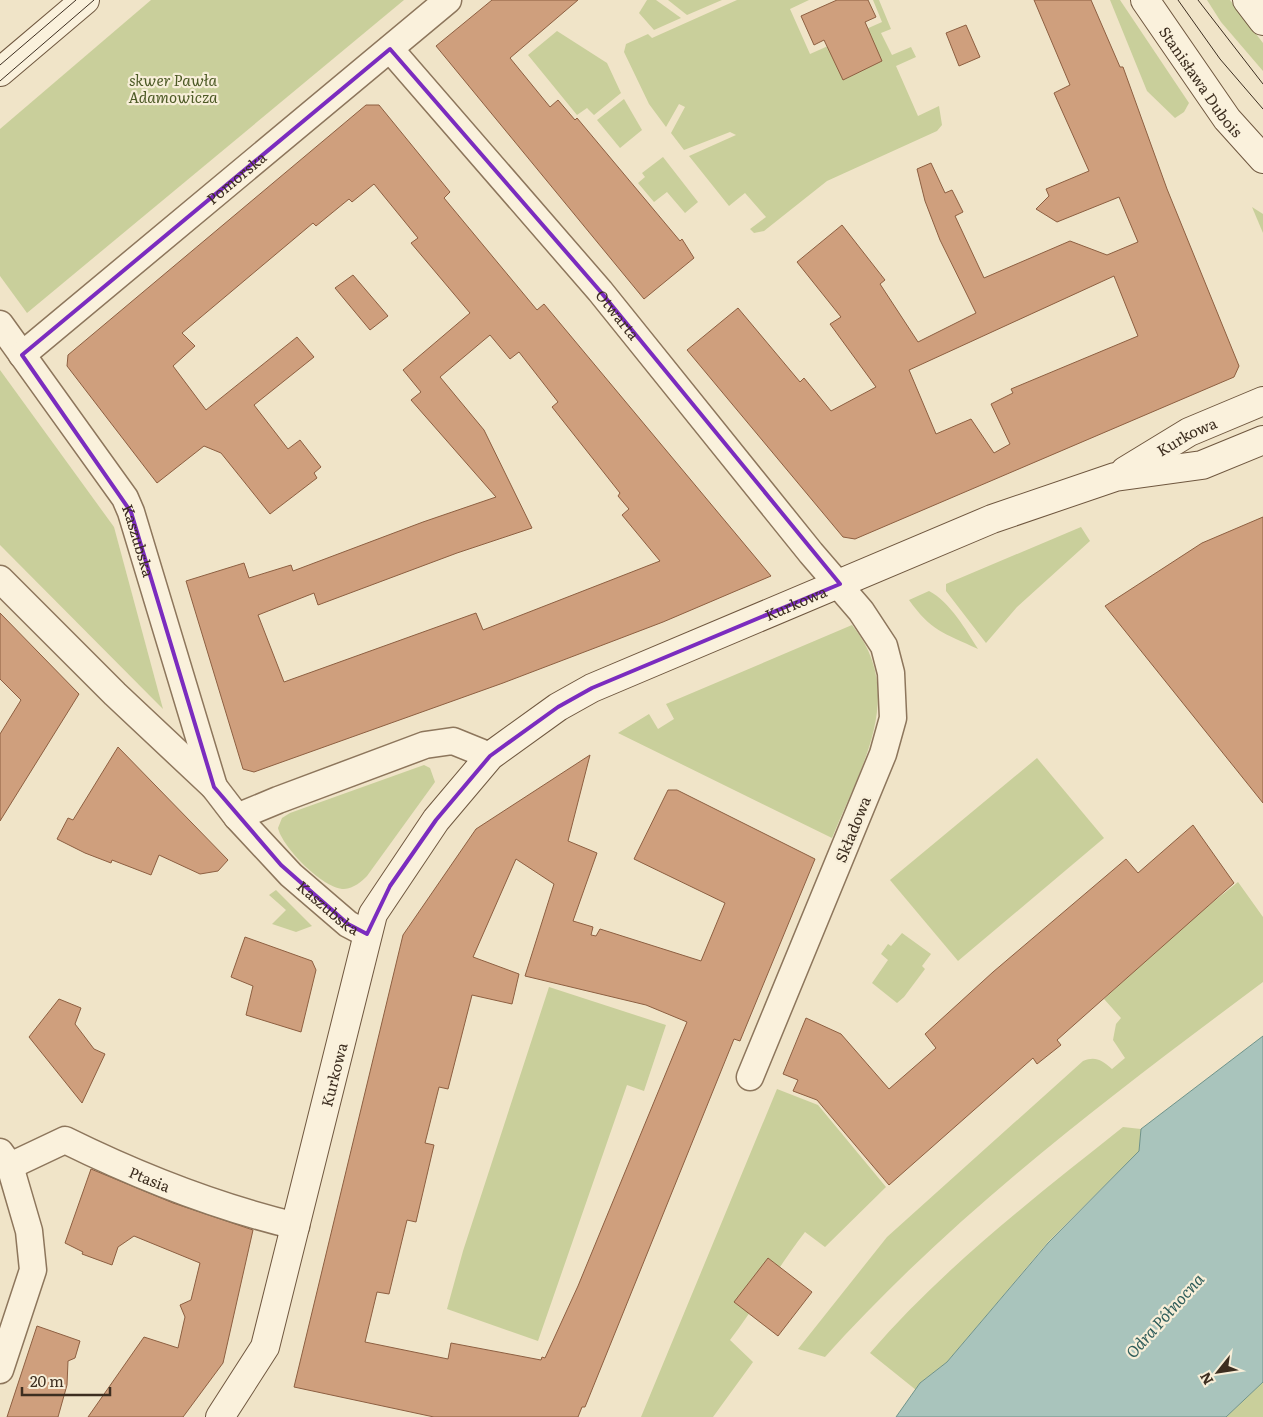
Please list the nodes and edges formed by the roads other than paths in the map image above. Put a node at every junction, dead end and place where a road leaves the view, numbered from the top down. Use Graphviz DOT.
graph roads {
  1 [pos="85,0"];
  2 [pos="448,0"];
  3 [pos="1145,0"];
  4 [pos="1247,0"];
  5 [pos="1263,21"];
  6 [pos="390,49"];
  7 [pos="0,72"];
  8 [pos="1263,159"];
  9 [pos="0,324"];
  10 [pos="22,355"];
  11 [pos="1263,401"];
  12 [pos="1263,440"];
  13 [pos="1115,477"];
  14 [pos="0,579"];
  15 [pos="840,584"];
  16 [pos="490,756"];
  17 [pos="214,787"];
  18 [pos="237,817"];
  19 [pos="357,929"];
  20 [pos="750,1077"];
  21 [pos="5,1158"];
  22 [pos="296,1226"];
  23 [pos="0,1370"];
  24 [pos="220,1417"];
  1 -- 7 [label="main road"];
  2 -- 6 [label="street, Pomorska"];
  3 -- 8 [label="main road, Stanisława Dubois"];
  4 -- 5 [label="main road"];
  6 -- 10 [label="street, Pomorska"];
  6 -- 15 [label="street, Otwarta"];
  9 -- 10 [label="street, Kaszubska"];
  10 -- 17 [label="street, Kaszubska"];
  11 -- 13 [label="main road, Kurkowa"];
  12 -- 13 [label="main road, Kurkowa"];
  13 -- 15 [label="main road, Kurkowa"];
  14 -- 17 [label="street, Kaszubska"];
  15 -- 16 [label="main road, Kurkowa"];
  15 -- 20 [label="street, Składowa"];
  16 -- 18 [label="street"];
  16 -- 19 [label="main road, Kurkowa"];
  17 -- 18 [label="street, Kaszubska"];
  18 -- 19 [label="street, Kaszubska"];
  19 -- 22 [label="main road, Kurkowa"];
  21 -- 22 [label="street, Ptasia"];
  21 -- 23 [label="street, Ptasia"];
  22 -- 24 [label="main road, Kurkowa"];
}
